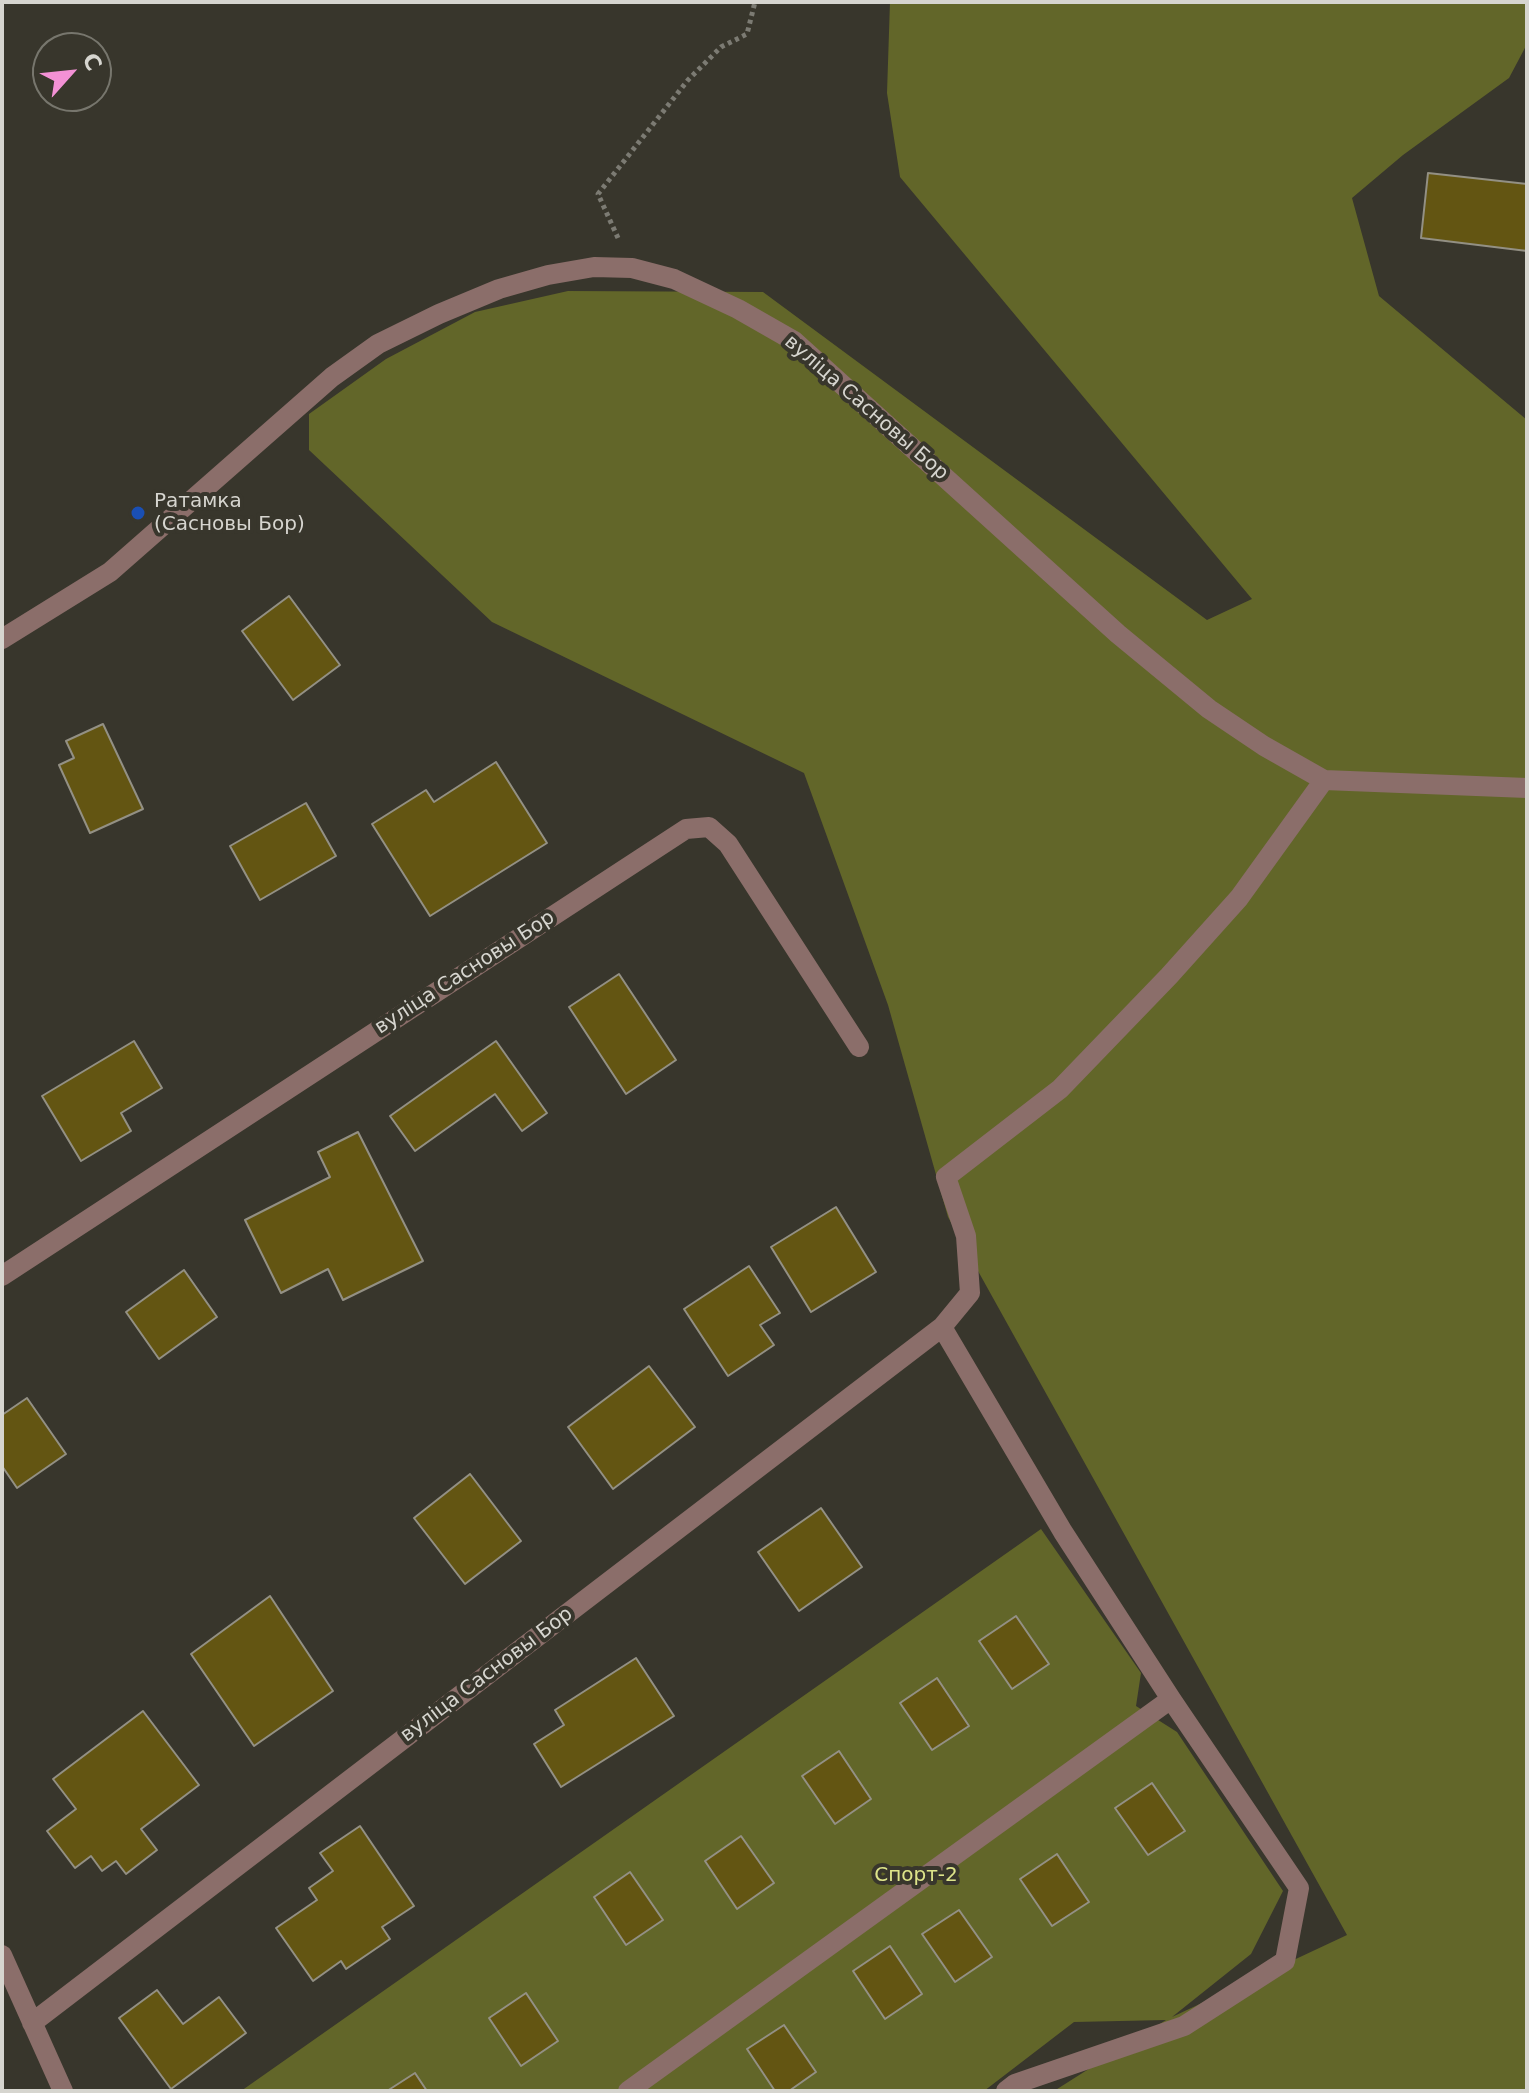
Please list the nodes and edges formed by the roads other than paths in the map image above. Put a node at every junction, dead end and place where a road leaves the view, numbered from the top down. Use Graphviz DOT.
graph roads {
  1 [pos="2,639"];
  2 [pos="1324,780"];
  3 [pos="1527,788"];
  4 [pos="859,1047"];
  5 [pos="2,1276"];
  6 [pos="942,1327"];
  7 [pos="1171,1699"];
  8 [pos="2,1955"];
  9 [pos="32,2023"];
  10 [pos="632,2090"];
  11 [pos="63,2091"];
  12 [pos="1006,2091"];
  1 -- 2 [label="street, вуліца Сасновы Бор"];
  2 -- 3 [label="street"];
  2 -- 6 [label="street, вуліца Сасновы Бор"];
  4 -- 5 [label="street, вуліца Сасновы Бор"];
  6 -- 7 [label="street"];
  6 -- 9 [label="street, вуліца Сасновы Бор"];
  7 -- 10 [label="street"];
  7 -- 12 [label="street"];
  8 -- 9 [label="street"];
  9 -- 11 [label="street"];
}
